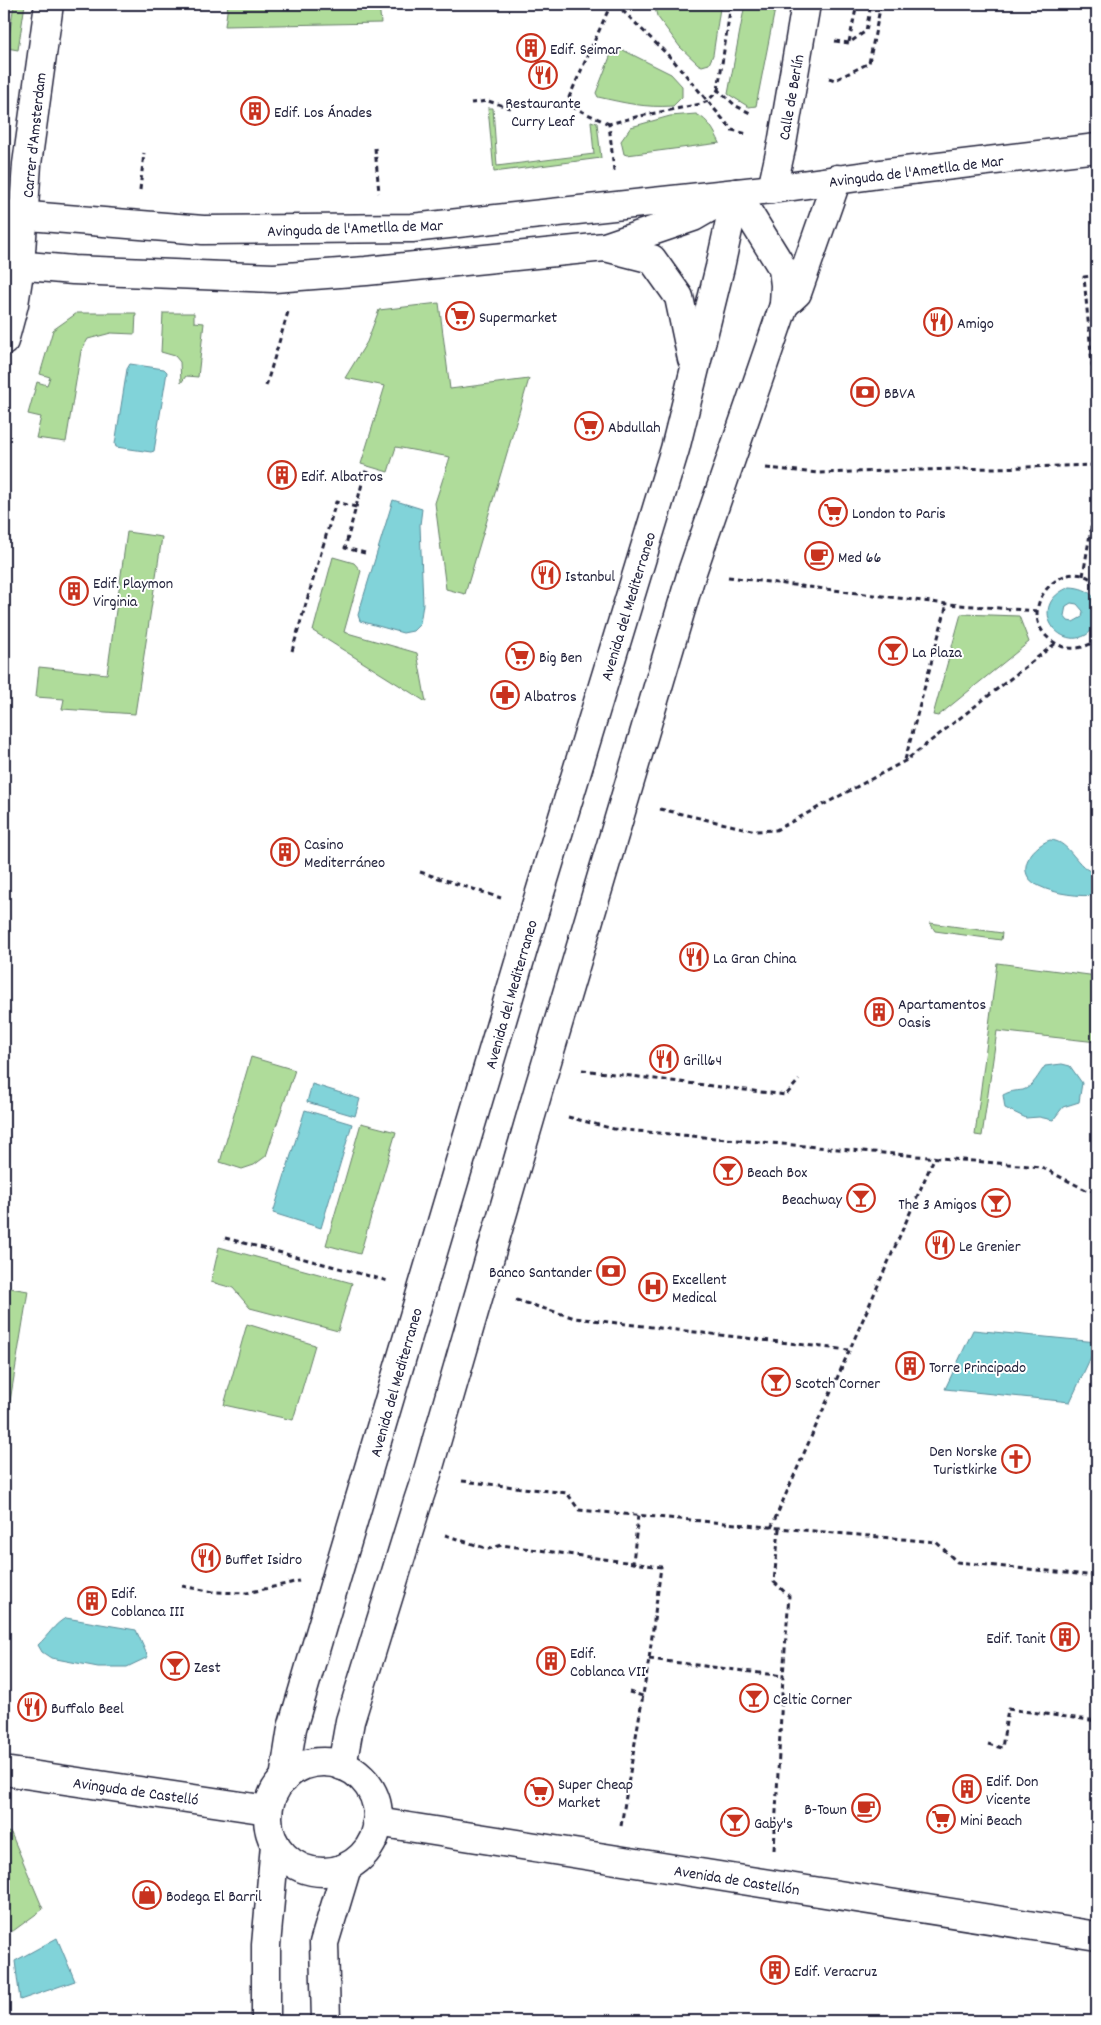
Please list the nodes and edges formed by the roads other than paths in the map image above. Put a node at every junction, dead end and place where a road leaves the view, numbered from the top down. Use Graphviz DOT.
graph roads {
  1 [pos="49,4"];
  2 [pos="806,4"];
  3 [pos="1097,148"];
  4 [pos="837,179"];
  5 [pos="772,189"];
  6 [pos="736,193"];
  7 [pos="14,215"];
  8 [pos="605,247"];
  9 [pos="771,250"];
  10 [pos="12,265"];
  11 [pos="720,267"];
  12 [pos="784,305"];
  13 [pos="4,341"];
  14 [pos="693,370"];
  15 [pos="342,1766"];
  16 [pos="4,1771"];
  17 [pos="284,1779"];
  18 [pos="268,1810"];
  19 [pos="378,1822"];
  20 [pos="275,1845"];
  21 [pos="347,1867"];
  22 [pos="1097,1936"];
  23 [pos="266,2021"];
  24 [pos="326,2021"];
  1 -- 7 [label="street, Carrer d'Amsterdam"];
  2 -- 5 [label="street, Calle de Berlín"];
  3 -- 4 [label="street, Avinguda de l'Ametlla de Mar"];
  4 -- 5 [label="street, Avinguda de l'Ametlla de Mar"];
  4 -- 12 [label="street"];
  5 -- 6 [label="street, Avinguda de l'Ametlla de Mar"];
  6 -- 7 [label="street, Avinguda de l'Ametlla de Mar"];
  6 -- 8 [label="street, Avinguda de l'Ametlla de Mar"];
  6 -- 9 [label="street"];
  6 -- 11 [label="street, Avenida del Mediterraneo"];
  7 -- 10 [label="street, Carrer d'Amsterdam"];
  8 -- 10 [label="street, Avinguda de l'Ametlla de Mar"];
  8 -- 14 [label="street, Avinguda de l'Ametlla de Mar"];
  9 -- 11 [label="street"];
  9 -- 12 [label="street"];
  10 -- 13 [label="street, Carrer d'Amsterdam"];
  11 -- 14 [label="street, Avenida del Mediterraneo"];
  12 -- 15 [label="street"];
  14 -- 17 [label="street, Avenida del Mediterraneo"];
  15 -- 17 [label="street"];
  15 -- 19 [label="street"];
  16 -- 18 [label="street, Avinguda de Castelló"];
  17 -- 18 [label="street"];
  18 -- 20 [label="street"];
  19 -- 21 [label="street"];
  19 -- 22 [label="street, Avenida de Castellón"];
  20 -- 21 [label="street"];
  20 -- 23 [label="street"];
  21 -- 24 [label="street"];
}
